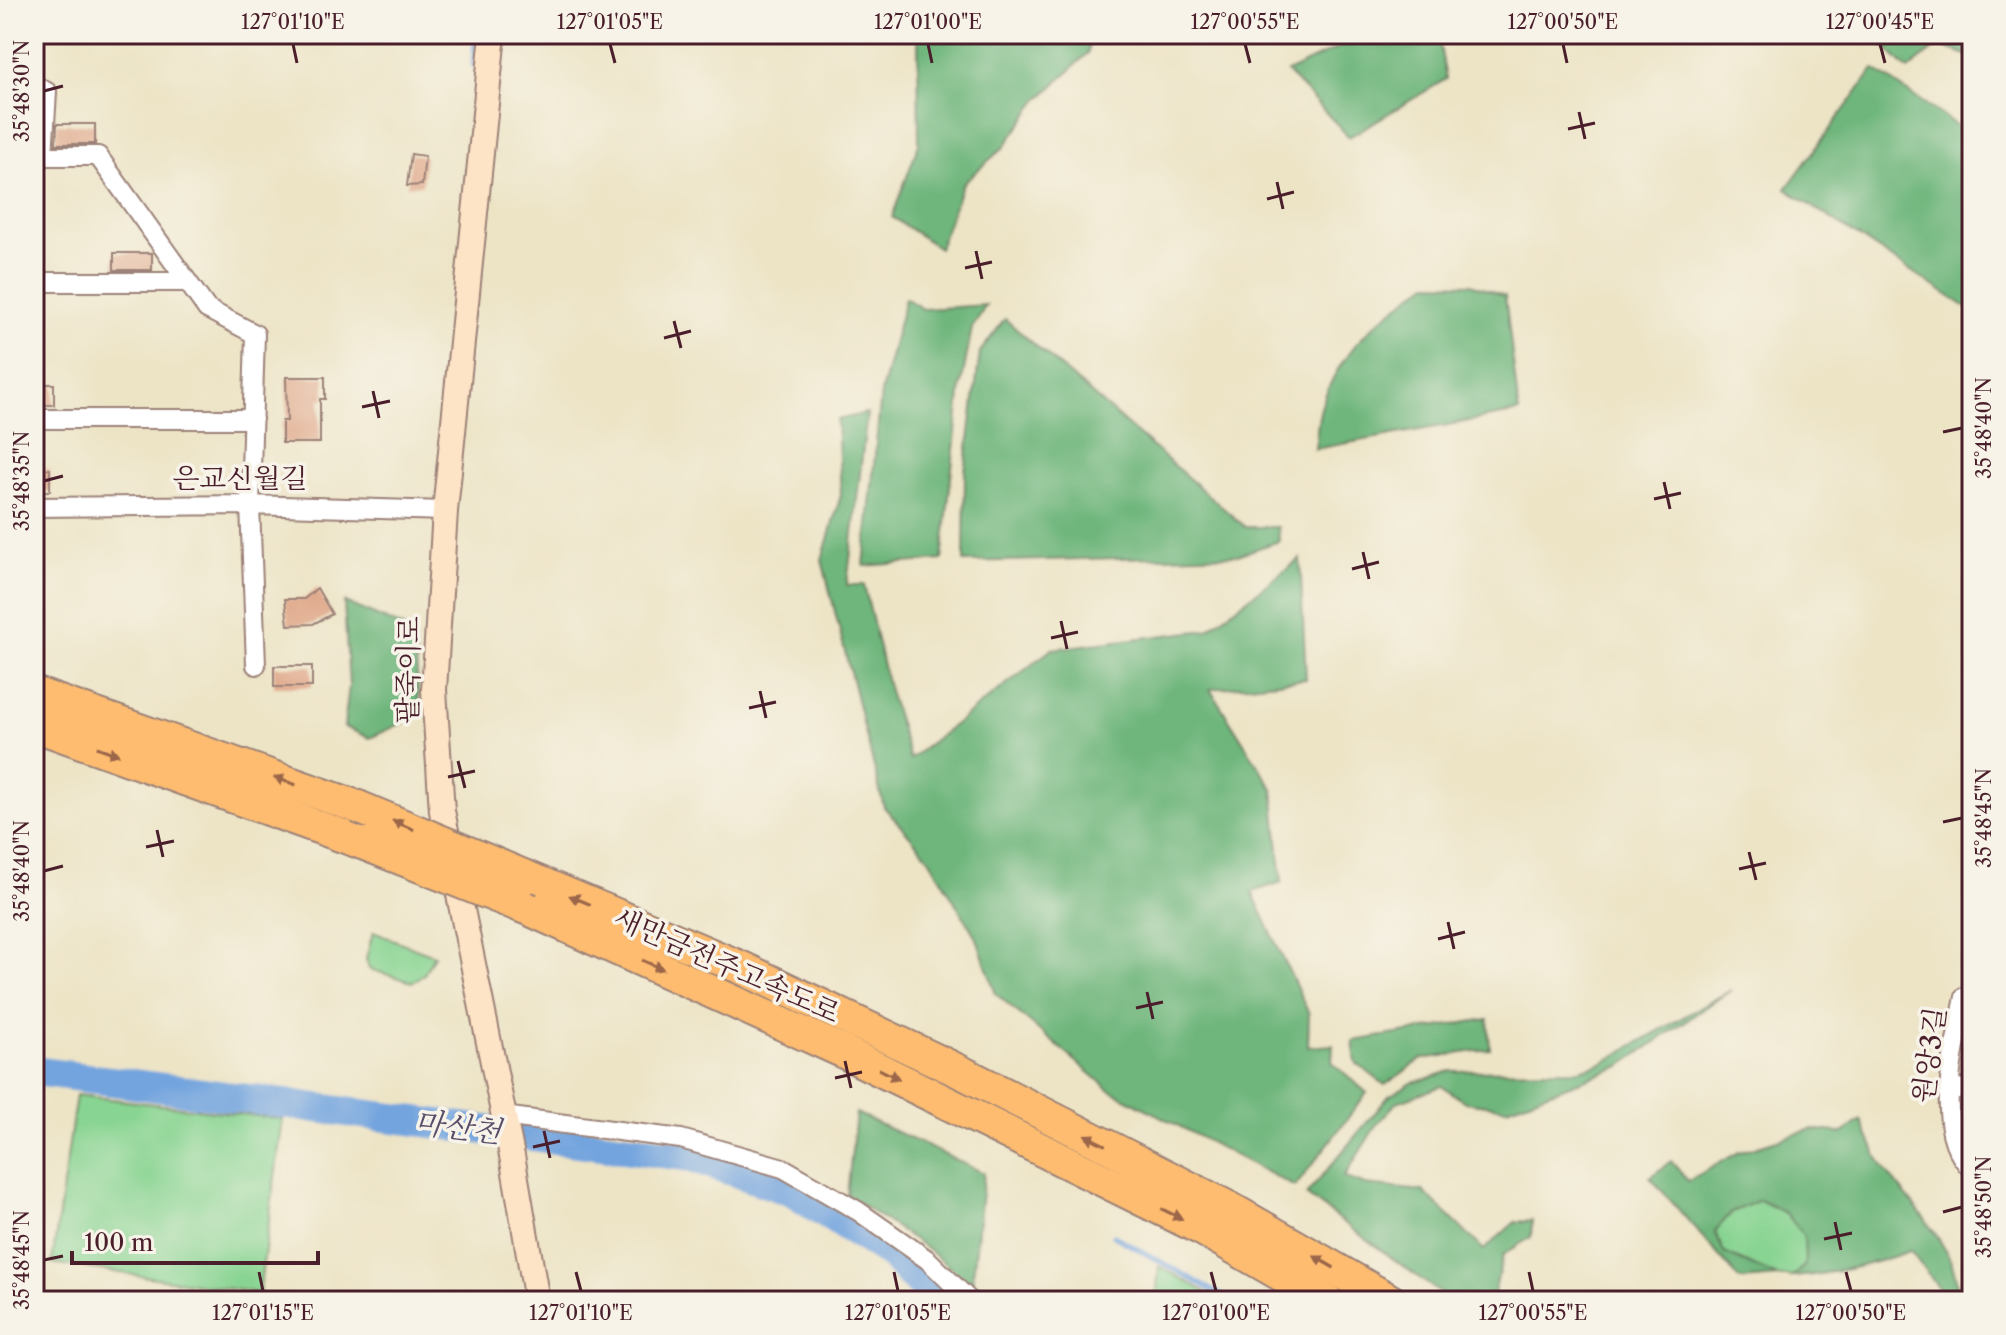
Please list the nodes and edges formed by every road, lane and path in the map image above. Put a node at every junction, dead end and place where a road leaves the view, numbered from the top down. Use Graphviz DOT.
graph roads {
  1 [pos="493,34"];
  2 [pos="34,85"];
  3 [pos="38,156"];
  4 [pos="34,282"];
  5 [pos="187,282"];
  6 [pos="34,419"];
  7 [pos="253,419"];
  8 [pos="250,505"];
  9 [pos="34,507"];
  10 [pos="445,511"];
  11 [pos="256,665"];
  12 [pos="34,693"];
  13 [pos="43,732"];
  14 [pos="1972,996"];
  15 [pos="1972,1086"];
  16 [pos="1950,1092"];
  17 [pos="503,1119"];
  18 [pos="1972,1169"];
  19 [pos="537,1301"];
  20 [pos="970,1301"];
  21 [pos="1327,1301"];
  22 [pos="1391,1301"];
  1 -- 10 [label="street, 팥죽이로"];
  2 -- 3 [label="street"];
  3 -- 5 [label="street"];
  4 -- 5 [label="street"];
  5 -- 7 [label="street"];
  6 -- 7 [label="street"];
  7 -- 8 [label="street"];
  8 -- 9 [label="street, 은교신월길"];
  8 -- 10 [label="street, 은교신월길"];
  8 -- 11 [label="street"];
  10 -- 17 [label="street, 팥죽이로"];
  22 -- 12 [label="highway, 새만금전주고속도로, one-way, bridge"];
  13 -- 21 [label="highway, 새만금전주고속도로, one-way, bridge"];
  14 -- 16 [label="street, 원앙3길"];
  15 -- 16 [label="street"];
  16 -- 18 [label="street, 원앙3길"];
  17 -- 19 [label="street, 팥죽이로"];
  17 -- 20 [label="street"];
}
